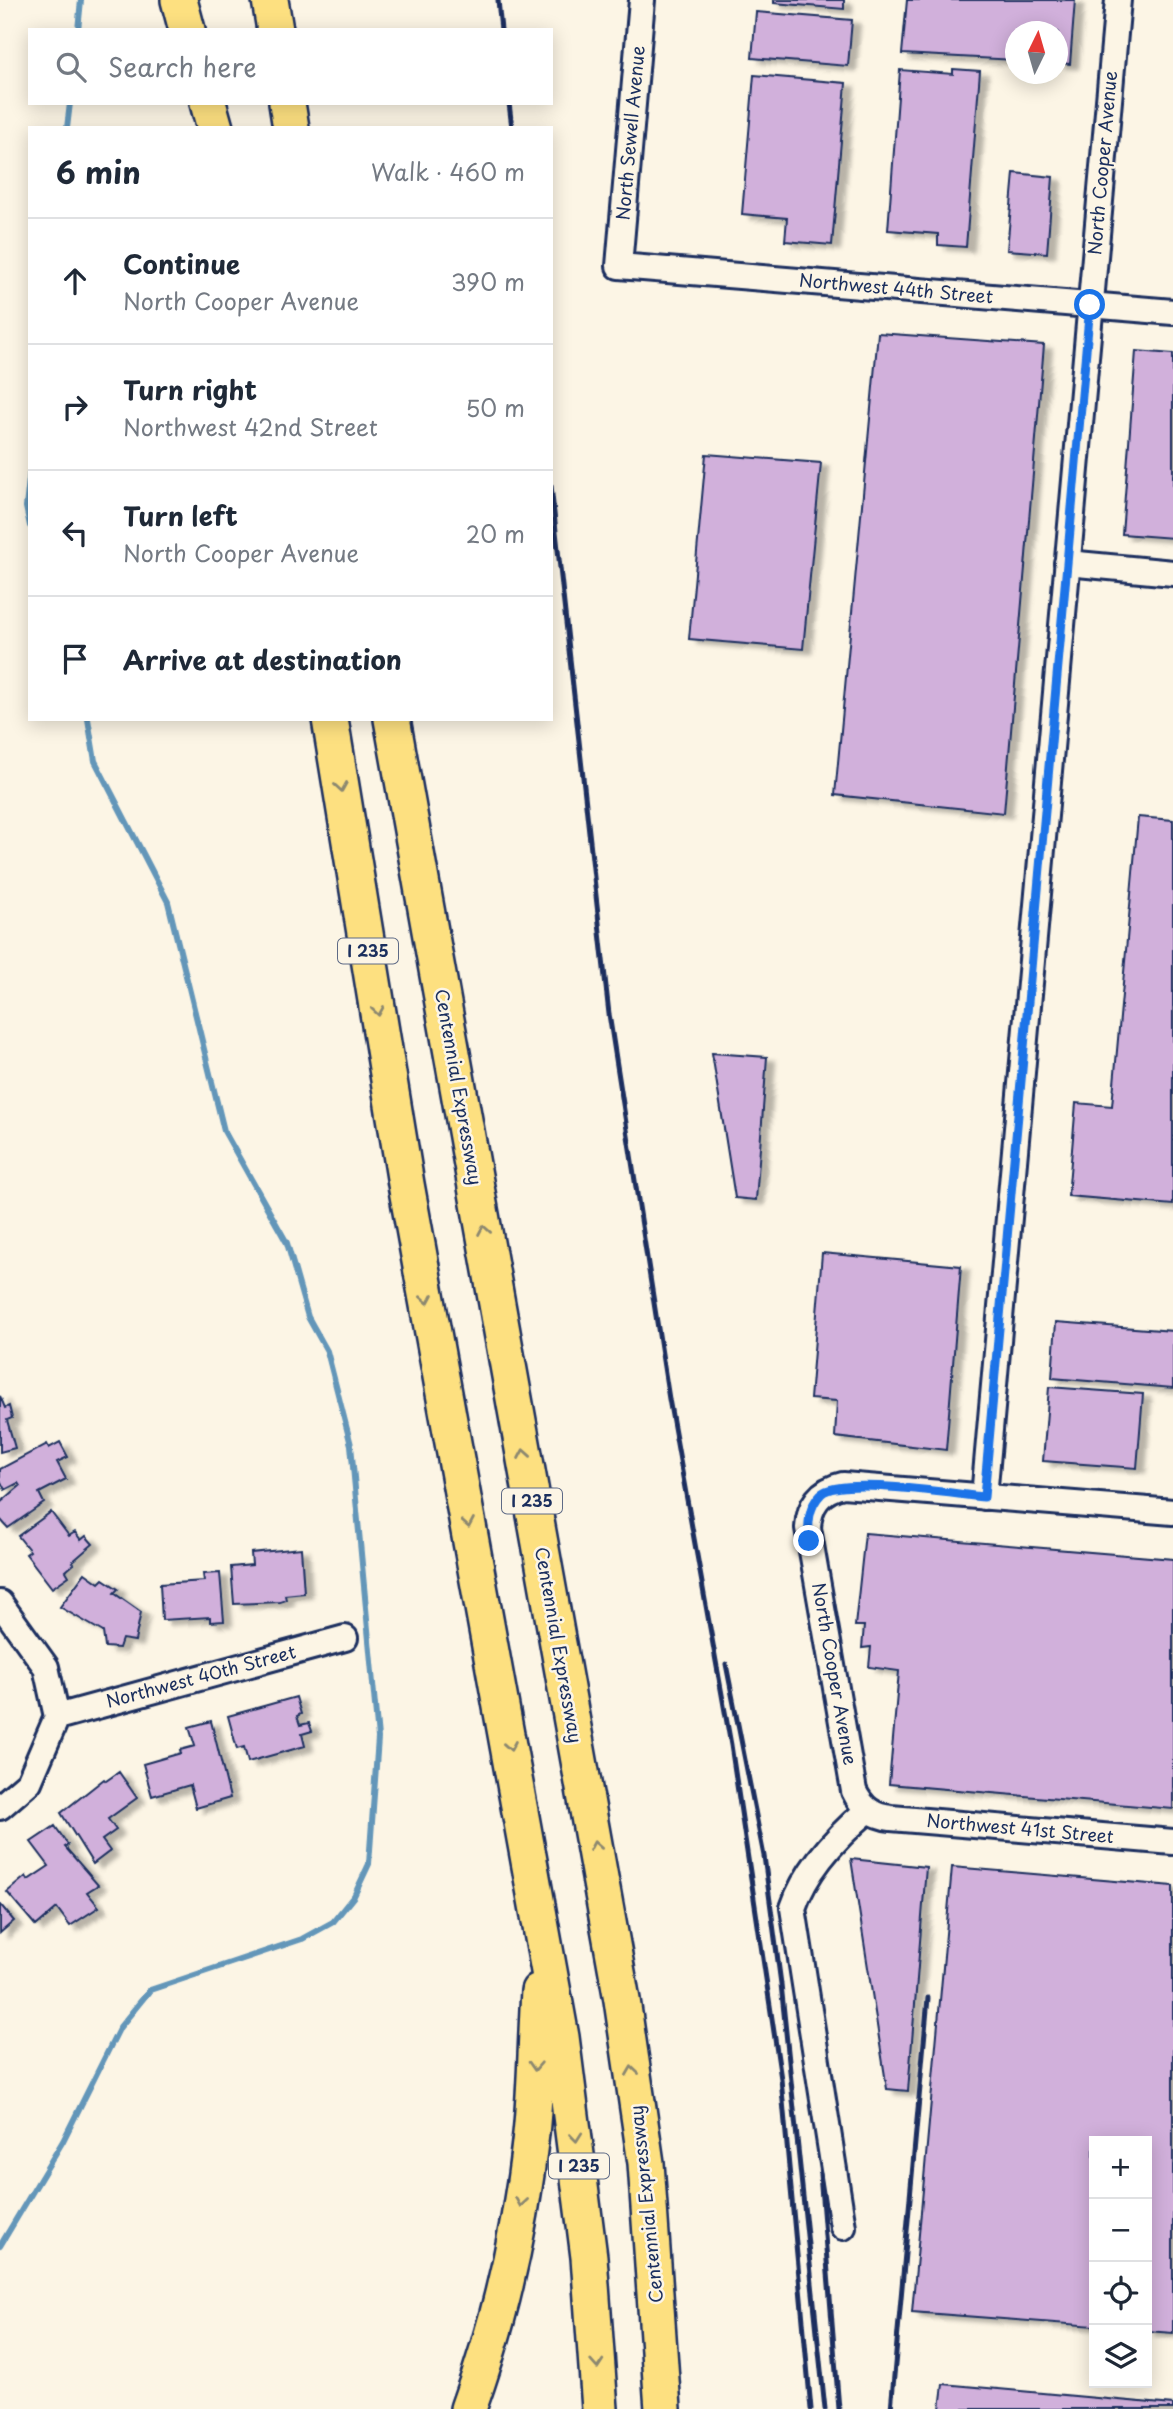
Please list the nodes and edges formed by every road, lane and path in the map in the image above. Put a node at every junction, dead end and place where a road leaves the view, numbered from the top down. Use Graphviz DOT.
graph roads {
  1 [pos="179,0"];
  2 [pos="204,0"];
  3 [pos="270,0"];
  4 [pos="642,0"];
  5 [pos="1118,0"];
  6 [pos="186,28"];
  7 [pos="209,28"];
  8 [pos="275,28"];
  9 [pos="209,105"];
  10 [pos="223,105"];
  11 [pos="287,105"];
  12 [pos="214,126"];
  13 [pos="227,126"];
  14 [pos="291,126"];
  15 [pos="619,266"];
  16 [pos="1090,305"];
  17 [pos="1173,312"];
  18 [pos="1067,563"];
  19 [pos="1173,573"];
  20 [pos="330,721"];
  21 [pos="392,721"];
  22 [pos="984,1497"];
  23 [pos="1173,1512"];
  24 [pos="0,1603"];
  25 [pos="345,1637"];
  26 [pos="57,1717"];
  27 [pos="0,1807"];
  28 [pos="868,1810"];
  29 [pos="1173,1842"];
  30 [pos="543,1924"];
  31 [pos="843,2227"];
  32 [pos="656,2284"];
  33 [pos="468,2409"];
  34 [pos="600,2409"];
  35 [pos="663,2409"];
  36 [pos="677,2409"];
  1 -- 6 [label="highway"];
  2 -- 7 [label="highway"];
  3 -- 8 [label="highway"];
  4 -- 15 [label="street, North Sewell Avenue"];
  5 -- 16 [label="street, North Cooper Avenue"];
  9 -- 12 [label="highway"];
  10 -- 13 [label="highway"];
  11 -- 14 [label="highway"];
  15 -- 16 [label="street, Northwest 44th Street"];
  16 -- 17 [label="street, Northwest 44th Street"];
  16 -- 18 [label="street, North Cooper Avenue"];
  18 -- 19 [label="street"];
  18 -- 22 [label="street, North Cooper Avenue"];
  20 -- 30 [label="highway, I 235, one-way"];
  32 -- 21 [label="highway, Centennial Expressway / I 235, one-way"];
  22 -- 23 [label="street"];
  22 -- 28 [label="street, North Cooper Avenue"];
  24 -- 26 [label="street"];
  25 -- 26 [label="street, Northwest 40th Street"];
  26 -- 27 [label="street"];
  28 -- 29 [label="street, Northwest 41st Street"];
  28 -- 31 [label="street"];
  30 -- 33 [label="highway, one-way"];
  30 -- 34 [label="highway, I 235, one-way"];
  32 -- 35 [label="highway, Centennial Expressway / I 235"];
  32 -- 36 [label="highway"];
}
